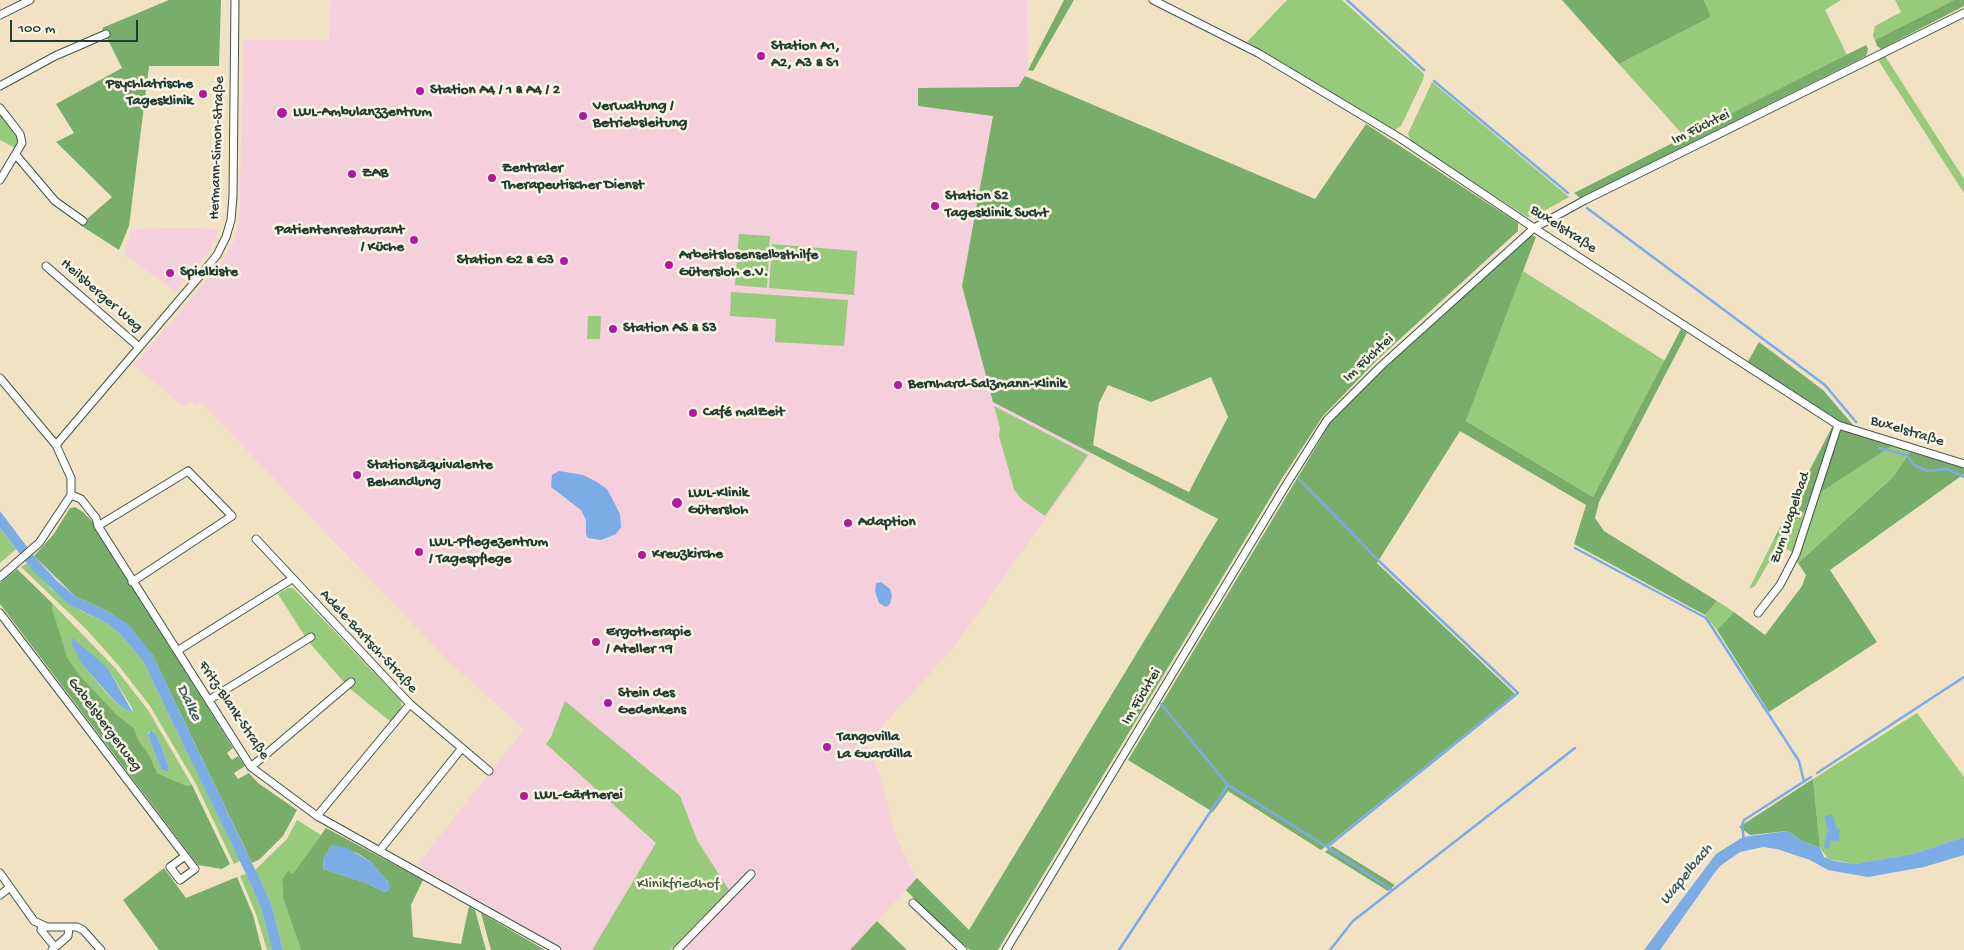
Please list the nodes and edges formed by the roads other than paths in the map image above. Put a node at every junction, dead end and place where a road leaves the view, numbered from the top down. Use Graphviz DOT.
graph roads {
  1 [pos="30,0"];
  2 [pos="235,0"];
  3 [pos="1153,0"];
  4 [pos="1964,12"];
  5 [pos="0,14"];
  6 [pos="106,34"];
  7 [pos="0,86"];
  8 [pos="0,108"];
  9 [pos="16,155"];
  10 [pos="0,180"];
  11 [pos="83,221"];
  12 [pos="1534,228"];
  13 [pos="46,266"];
  14 [pos="139,347"];
  15 [pos="0,378"];
  16 [pos="1838,425"];
  17 [pos="56,445"];
  18 [pos="1964,464"];
  19 [pos="71,495"];
  20 [pos="98,526"];
  21 [pos="256,539"];
  22 [pos="0,577"];
  23 [pos="292,579"];
  24 [pos="132,582"];
  25 [pos="0,613"];
  26 [pos="1758,613"];
  27 [pos="311,637"];
  28 [pos="177,651"];
  29 [pos="351,682"];
  30 [pos="209,700"];
  31 [pos="410,704"];
  32 [pos="462,748"];
  33 [pos="251,767"];
  34 [pos="489,771"];
  35 [pos="317,816"];
  36 [pos="380,850"];
  37 [pos="185,856"];
  38 [pos="0,873"];
  39 [pos="751,874"];
  40 [pos="9,888"];
  41 [pos="0,896"];
  42 [pos="913,903"];
  43 [pos="42,925"];
  44 [pos="69,927"];
  45 [pos="54,948"];
  46 [pos="100,950"];
  47 [pos="557,950"];
  48 [pos="677,950"];
  49 [pos="963,950"];
  50 [pos="1006,950"];
  1 -- 5 [label="street"];
  2 -- 14 [label="street, Hermann-Simon-Straße"];
  3 -- 12 [label="street, Buxelstraße"];
  4 -- 12 [label="street, Im Füchtei"];
  6 -- 7 [label="street"];
  8 -- 9 [label="street"];
  9 -- 10 [label="street"];
  9 -- 11 [label="street"];
  12 -- 16 [label="street, Buxelstraße"];
  12 -- 50 [label="street, Im Füchtei"];
  13 -- 14 [label="street, Heilsberger Weg"];
  14 -- 17 [label="street, Hermann-Simon-Straße"];
  15 -- 17 [label="street"];
  16 -- 18 [label="street, Buxelstraße"];
  16 -- 26 [label="street, Zum Wapelbad"];
  17 -- 19 [label="street"];
  19 -- 20 [label="street, Fritz-Blank-Straße"];
  19 -- 22 [label="street"];
  20 -- 24 [label="street, Fritz-Blank-Straße"];
  20 -- 24 [label="street"];
  21 -- 23 [label="street, Adele-Bartsch-Straße"];
  23 -- 28 [label="street"];
  23 -- 31 [label="street, Adele-Bartsch-Straße"];
  24 -- 28 [label="street, Fritz-Blank-Straße"];
  25 -- 37 [label="street, Gabelsbergerweg"];
  27 -- 30 [label="street"];
  28 -- 30 [label="street, Fritz-Blank-Straße"];
  29 -- 33 [label="street"];
  30 -- 33 [label="street, Fritz-Blank-Straße"];
  31 -- 32 [label="street"];
  31 -- 35 [label="street, Adele-Bartsch-Straße"];
  32 -- 34 [label="street"];
  32 -- 36 [label="street"];
  33 -- 35 [label="street, Fritz-Blank-Straße"];
  35 -- 36 [label="street, Fritz-Blank-Straße"];
  36 -- 47 [label="street, Fritz-Blank-Straße"];
  38 -- 40 [label="street"];
  39 -- 48 [label="street"];
  40 -- 41 [label="street"];
  40 -- 43 [label="street"];
  42 -- 49 [label="street"];
  43 -- 44 [label="street"];
  43 -- 45 [label="street"];
  44 -- 45 [label="street"];
  44 -- 46 [label="street"];
}
